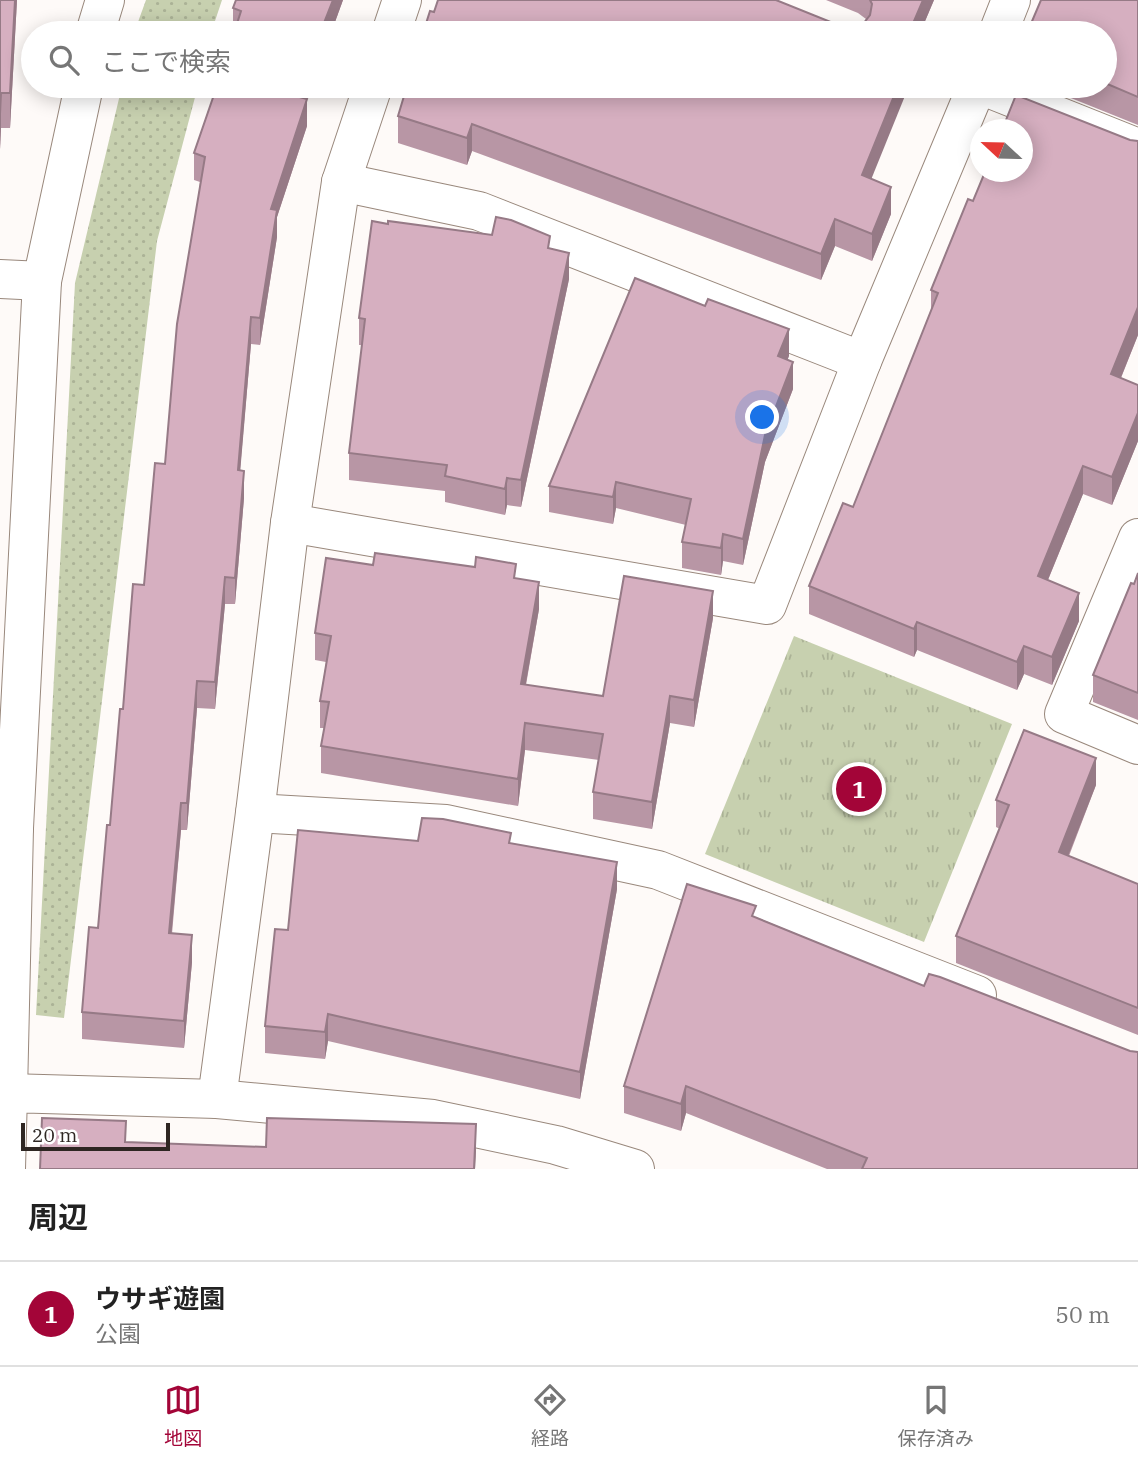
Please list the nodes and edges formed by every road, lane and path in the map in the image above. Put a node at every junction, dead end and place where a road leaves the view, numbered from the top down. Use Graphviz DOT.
graph roads {
  1 [pos="105,0"];
  2 [pos="402,0"];
  3 [pos="1012,0"];
  4 [pos="99,21"];
  5 [pos="395,21"];
  6 [pos="1003,21"];
  7 [pos="81,98"];
  8 [pos="369,98"];
  9 [pos="975,98"];
  10 [pos="1011,98"];
  11 [pos="1138,148"];
  12 [pos="341,182"];
  13 [pos="0,279"];
  14 [pos="42,281"];
  15 [pos="862,361"];
  16 [pos="290,523"];
  17 [pos="1138,538"];
  18 [pos="1138,746"];
  19 [pos="255,813"];
  20 [pos="7,842"];
  21 [pos="1014,1009"];
  22 [pos="4,1093"];
  23 [pos="216,1099"];
  24 [pos="553,1157"];
  25 [pos="6,1169"];
  26 [pos="635,1169"];
  1 -- 4 [label="street"];
  2 -- 5 [label="street"];
  3 -- 6 [label="street"];
  7 -- 14 [label="street"];
  8 -- 12 [label="street"];
  9 -- 15 [label="street"];
  10 -- 11 [label="street"];
  12 -- 15 [label="street"];
  12 -- 16 [label="street"];
  13 -- 14 [label="street"];
  14 -- 20 [label="street"];
  15 -- 16 [label="street"];
  16 -- 19 [label="street"];
  17 -- 18 [label="street"];
  19 -- 21 [label="street"];
  19 -- 23 [label="street"];
  20 -- 22 [label="street"];
  22 -- 23 [label="street"];
  22 -- 25 [label="street"];
  23 -- 24 [label="street"];
  24 -- 26 [label="street"];
}
